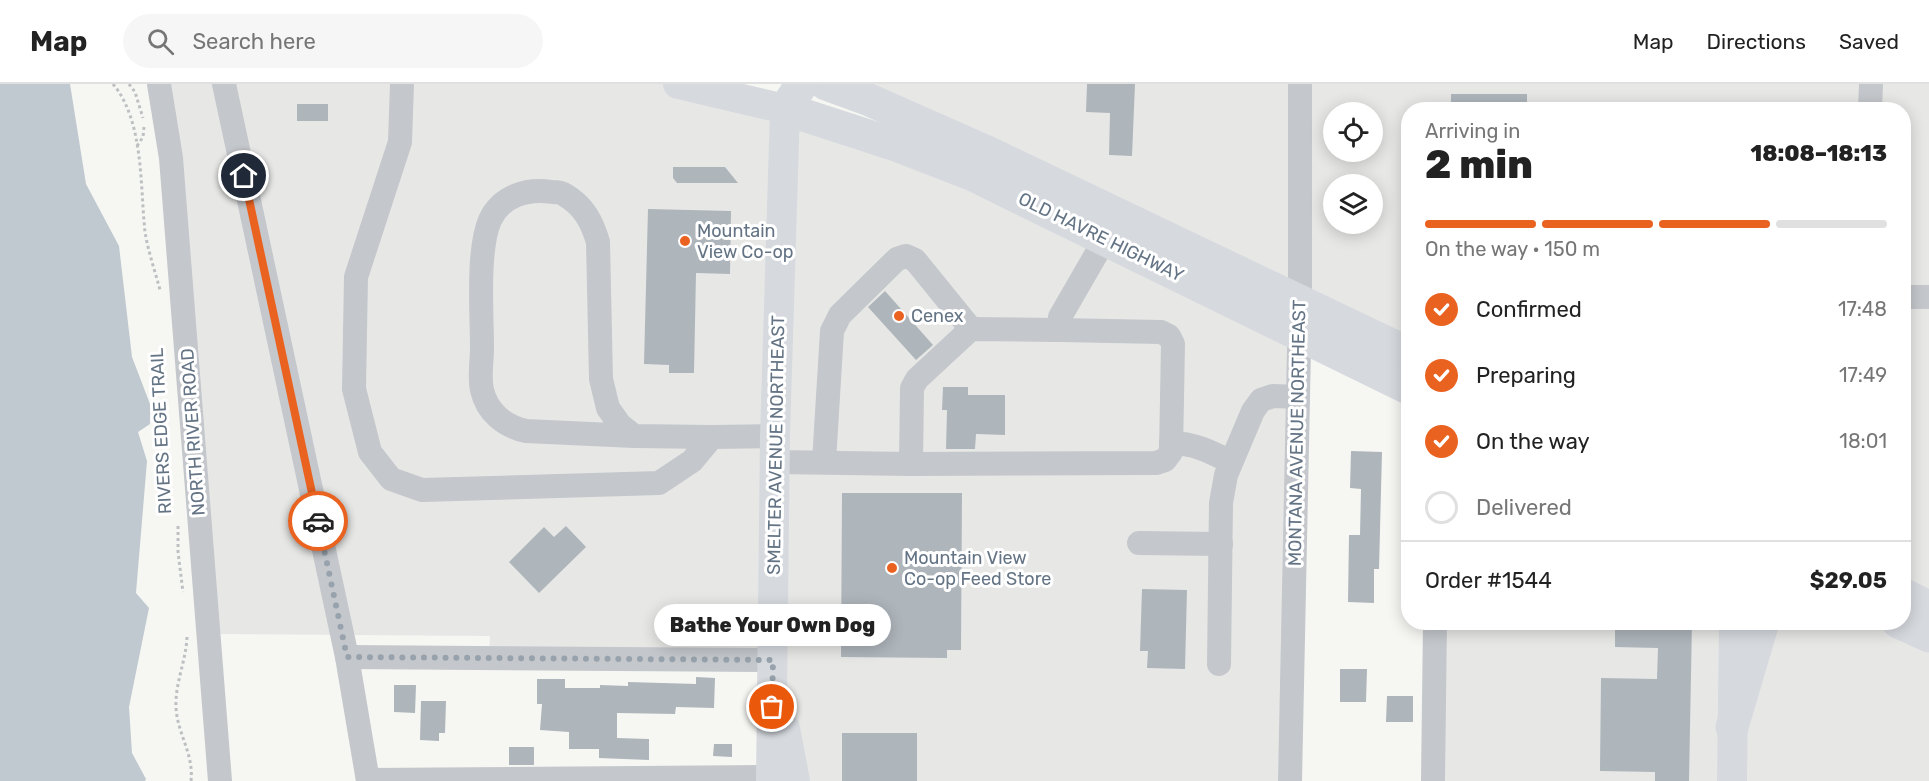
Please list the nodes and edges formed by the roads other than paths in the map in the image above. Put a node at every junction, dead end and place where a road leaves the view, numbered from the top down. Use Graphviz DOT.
graph roads {
  1 [pos="159,84"];
  2 [pos="224,84"];
  3 [pos="402,84"];
  4 [pos="678,84"];
  5 [pos="826,84"];
  6 [pos="1300,84"];
  7 [pos="1871,84"];
  8 [pos="788,92"];
  9 [pos="1870,102"];
  10 [pos="1105,239"];
  11 [pos="1911,297"];
  12 [pos="1929,297"];
  13 [pos="1300,301"];
  14 [pos="971,329"];
  15 [pos="1059,330"];
  16 [pos="1299,333"];
  17 [pos="1401,350"];
  18 [pos="1401,384"];
  19 [pos="1298,397"];
  20 [pos="634,436"];
  21 [pos="712,437"];
  22 [pos="1172,442"];
  23 [pos="775,449"];
  24 [pos="824,462"];
  25 [pos="1231,462"];
  26 [pos="911,464"];
  27 [pos="1139,543"];
  28 [pos="1221,544"];
  29 [pos="1911,599"];
  30 [pos="1929,608"];
  31 [pos="1911,628"];
  32 [pos="1435,630"];
  33 [pos="1734,630"];
  34 [pos="1760,630"];
  35 [pos="1929,636"];
  36 [pos="347,657"];
  37 [pos="773,660"];
  38 [pos="1220,664"];
  39 [pos="1732,727"];
  40 [pos="368,780"];
  41 [pos="779,780"];
  42 [pos="220,781"];
  43 [pos="1290,781"];
  44 [pos="1433,781"];
  45 [pos="1732,781"];
  1 -- 42 [label="street, NORTH RIVER ROAD"];
  2 -- 36 [label="street"];
  3 -- 21 [label="street"];
  4 -- 8 [label="main road"];
  5 -- 13 [label="highway, OLD HAVRE HIGHWAY"];
  6 -- 13 [label="street, MONTANA AVENUE NORTHEAST"];
  7 -- 9 [label="street"];
  8 -- 10 [label="highway, OLD HAVRE HIGHWAY"];
  8 -- 23 [label="main road, SMELTER AVENUE NORTHEAST"];
  10 -- 15 [label="street"];
  10 -- 16 [label="highway, OLD HAVRE HIGHWAY"];
  11 -- 12 [label="street"];
  13 -- 16 [label="street, MONTANA AVENUE NORTHEAST"];
  13 -- 17 [label="highway, OLD HAVRE HIGHWAY"];
  14 -- 15 [label="street"];
  14 -- 24 [label="street"];
  14 -- 26 [label="street"];
  15 -- 22 [label="street"];
  16 -- 18 [label="highway, OLD HAVRE HIGHWAY"];
  16 -- 19 [label="street, MONTANA AVENUE NORTHEAST"];
  19 -- 25 [label="street"];
  19 -- 43 [label="street, MONTANA AVENUE NORTHEAST"];
  20 -- 20 [label="street"];
  20 -- 21 [label="street"];
  21 -- 23 [label="street"];
  22 -- 25 [label="street"];
  22 -- 26 [label="street"];
  23 -- 24 [label="street"];
  23 -- 37 [label="main road, SMELTER AVENUE NORTHEAST"];
  24 -- 26 [label="street"];
  25 -- 28 [label="street"];
  27 -- 28 [label="street"];
  28 -- 38 [label="street"];
  29 -- 30 [label="highway"];
  31 -- 35 [label="highway"];
  32 -- 44 [label="street"];
  33 -- 39 [label="main road"];
  34 -- 39 [label="highway"];
  36 -- 37 [label="street"];
  36 -- 40 [label="street"];
  37 -- 41 [label="main road, SMELTER AVENUE NORTHEAST"];
  39 -- 45 [label="main road"];
  40 -- 41 [label="street"];
}
